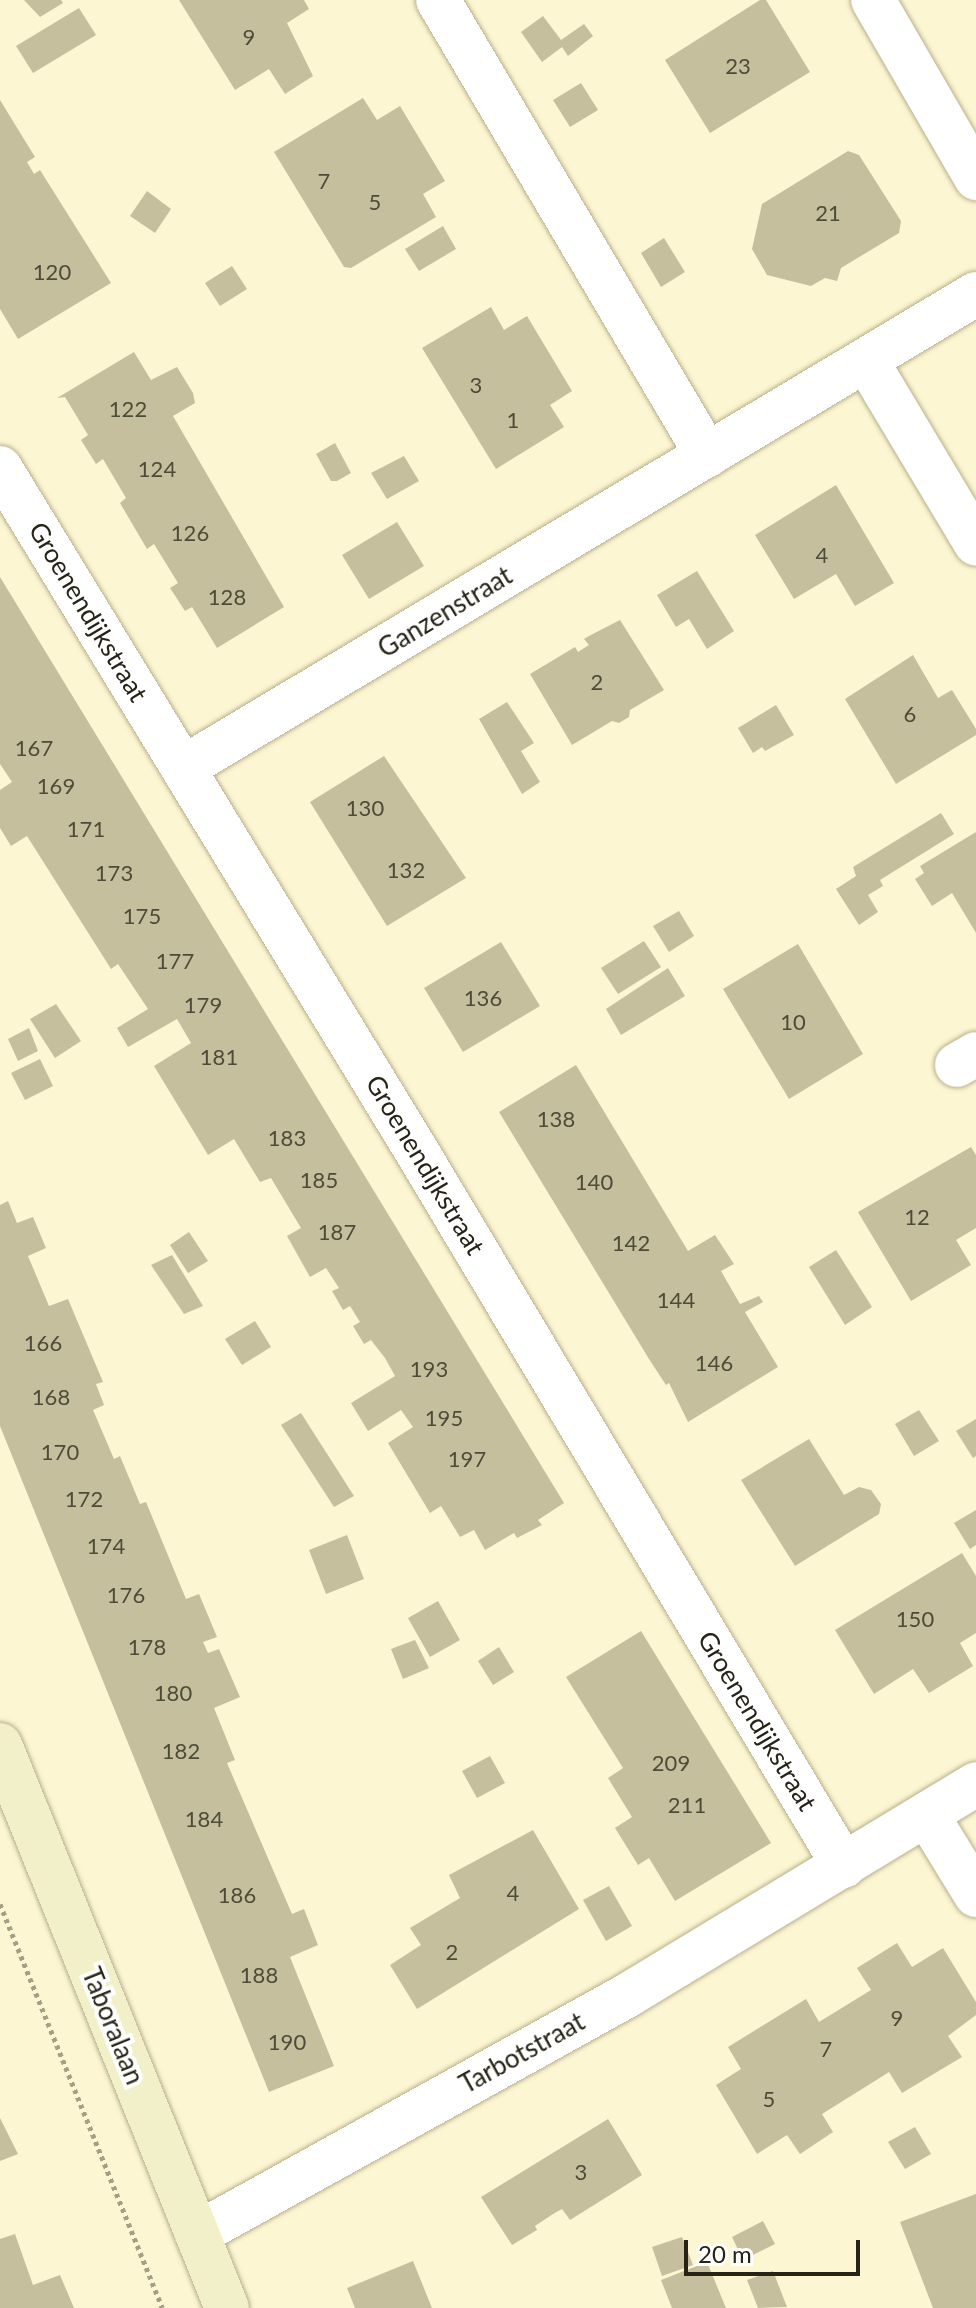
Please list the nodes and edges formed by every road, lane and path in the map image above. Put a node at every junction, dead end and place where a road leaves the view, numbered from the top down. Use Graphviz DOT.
graph roads {
  1 [pos="438,0"];
  2 [pos="873,0"];
  3 [pos="976,178"];
  4 [pos="976,294"];
  5 [pos="866,360"];
  6 [pos="707,455"];
  7 [pos="0,468"];
  8 [pos="976,544"];
  9 [pos="183,768"];
  10 [pos="0,1745"];
  11 [pos="976,1784"];
  12 [pos="927,1815"];
  13 [pos="844,1866"];
  14 [pos="976,1895"];
  15 [pos="0,1904"];
  16 [pos="197,2234"];
  17 [pos="162,2308"];
  18 [pos="227,2308"];
  1 -- 6 [label="street"];
  2 -- 3 [label="street"];
  4 -- 5 [label="street, Ganzenstraat"];
  5 -- 6 [label="street, Ganzenstraat"];
  5 -- 8 [label="street"];
  6 -- 9 [label="street, Ganzenstraat"];
  7 -- 9 [label="street, Groenendijkstraat"];
  9 -- 13 [label="street, Groenendijkstraat"];
  10 -- 16 [label="street, Taboralaan"];
  11 -- 12 [label="street, Tarbotstraat"];
  12 -- 13 [label="street, Tarbotstraat"];
  12 -- 14 [label="street"];
  13 -- 16 [label="street, Tarbotstraat"];
  15 -- 17 [label="path"];
  16 -- 18 [label="street, Taboralaan"];
}
